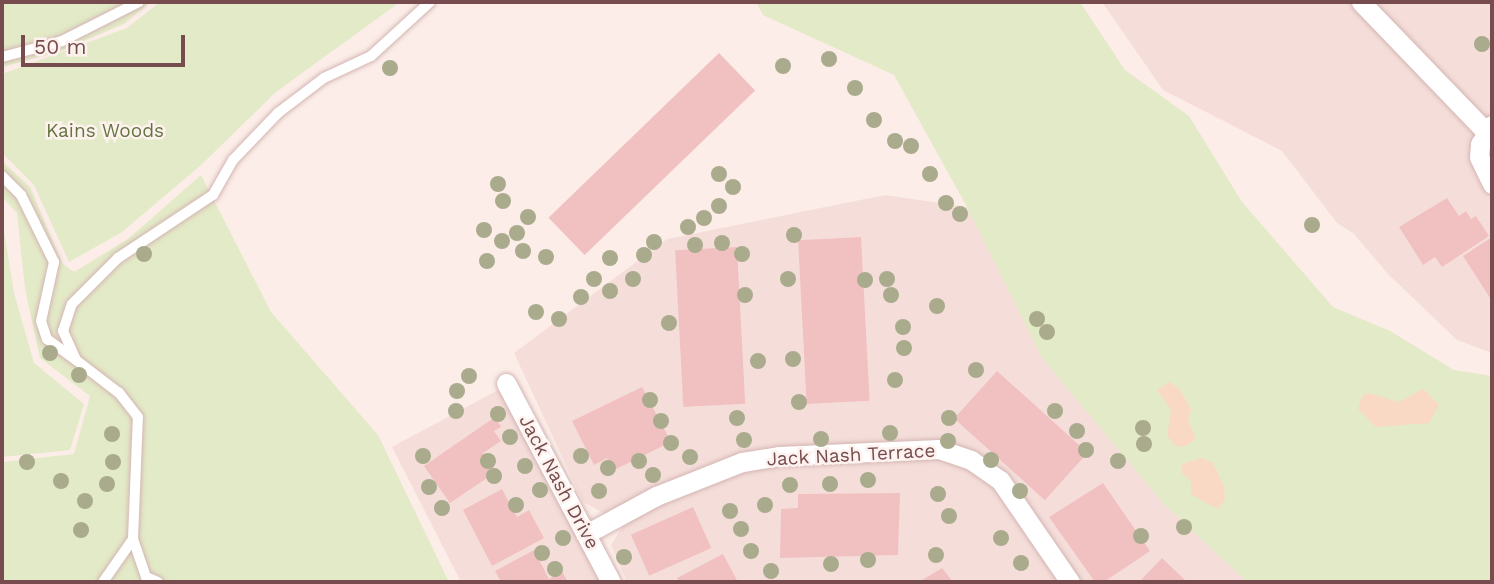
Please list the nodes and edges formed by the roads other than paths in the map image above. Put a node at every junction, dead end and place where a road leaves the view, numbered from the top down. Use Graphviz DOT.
graph roads {
  1 [pos="139,2"];
  2 [pos="430,2"];
  3 [pos="1362,2"];
  4 [pos="2,57"];
  5 [pos="1489,128"];
  6 [pos="2,176"];
  7 [pos="1492,184"];
  8 [pos="76,360"];
  9 [pos="506,383"];
  10 [pos="586,534"];
  11 [pos="134,539"];
  12 [pos="103,582"];
  13 [pos="158,582"];
  14 [pos="611,582"];
  15 [pos="1070,582"];
  1 -- 4 [label="lane"];
  2 -- 8 [label="lane"];
  3 -- 5 [label="street"];
  5 -- 7 [label="street"];
  6 -- 8 [label="lane"];
  8 -- 11 [label="lane"];
  9 -- 10 [label="street, Jack Nash Drive"];
  10 -- 14 [label="street, Jack Nash Drive"];
  10 -- 15 [label="street, Jack Nash Terrace"];
  11 -- 12 [label="lane"];
  11 -- 13 [label="lane"];
}
